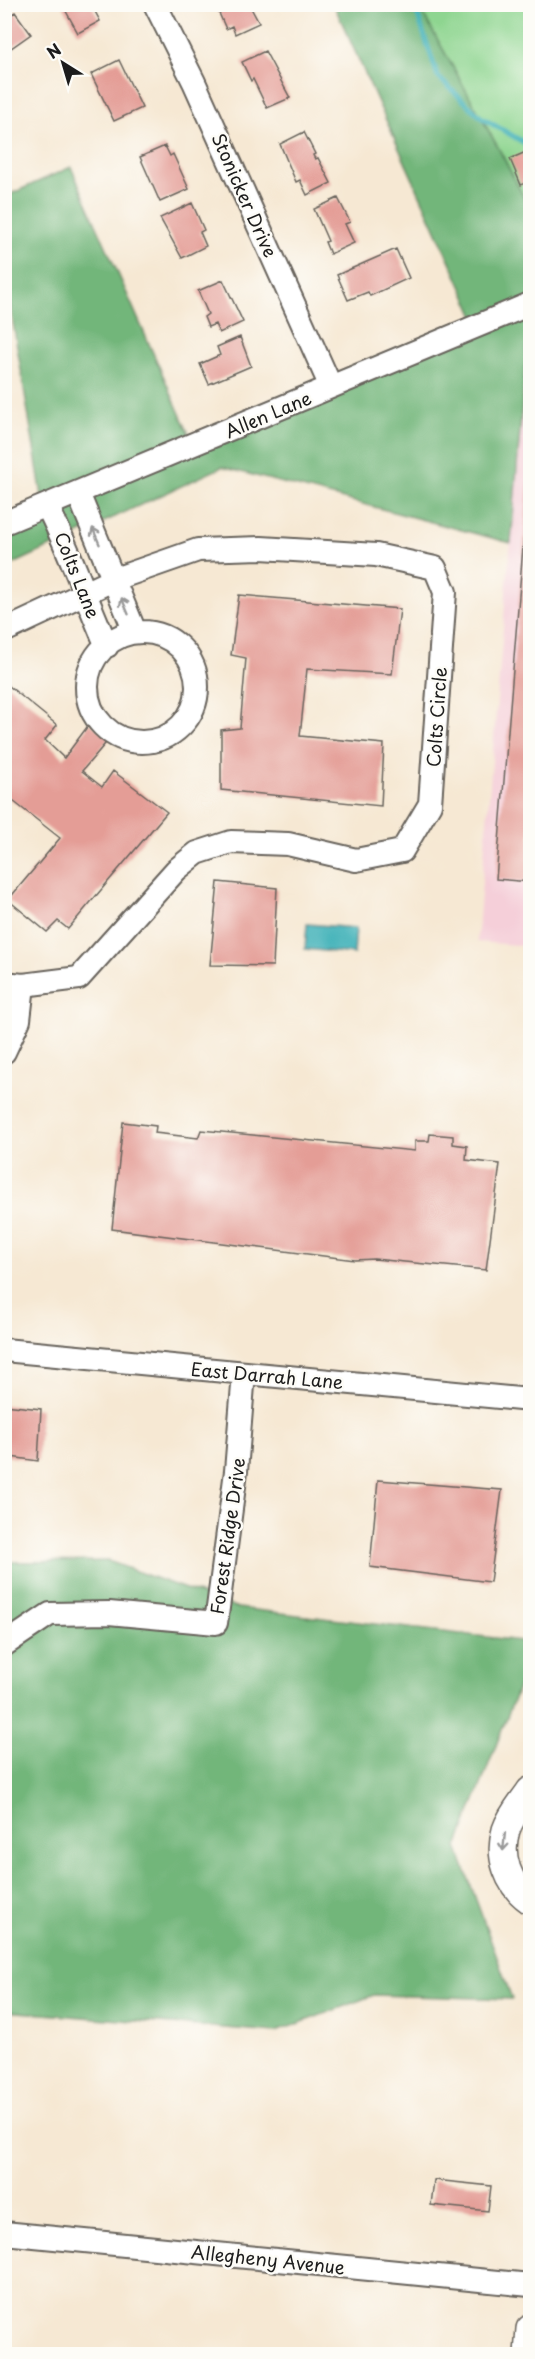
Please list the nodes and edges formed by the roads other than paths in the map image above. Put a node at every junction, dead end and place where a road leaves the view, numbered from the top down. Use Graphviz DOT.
graph roads {
  1 [pos="155,4"];
  2 [pos="531,304"];
  3 [pos="331,387"];
  4 [pos="78,493"];
  5 [pos="47,506"];
  6 [pos="4,523"];
  7 [pos="115,579"];
  8 [pos="84,593"];
  9 [pos="4,631"];
  10 [pos="135,632"];
  11 [pos="107,646"];
  12 [pos="14,984"];
  13 [pos="4,1052"];
  14 [pos="4,1350"];
  15 [pos="244,1373"];
  16 [pos="531,1400"];
  17 [pos="4,1645"];
  18 [pos="531,1791"];
  19 [pos="531,1900"];
  20 [pos="4,2233"];
  21 [pos="531,2285"];
  22 [pos="531,2329"];
  23 [pos="528,2355"];
  1 -- 3 [label="street, Stonicker Drive"];
  2 -- 3 [label="street, Allen Lane"];
  3 -- 4 [label="street, Allen Lane"];
  4 -- 5 [label="street, Allen Lane"];
  7 -- 4 [label="street, Colts Lane, one-way"];
  5 -- 6 [label="street, Allen Lane"];
  5 -- 8 [label="street, Colts Lane"];
  7 -- 8 [label="street, Colts Circle"];
  10 -- 7 [label="street, Colts Lane, one-way"];
  7 -- 12 [label="street, Colts Circle"];
  8 -- 9 [label="street, Colts Circle"];
  8 -- 11 [label="street, Colts Lane"];
  10 -- 11 [label="street"];
  10 -- 11 [label="street"];
  12 -- 13 [label="street"];
  14 -- 15 [label="street, East Darrah Lane"];
  15 -- 16 [label="street, East Darrah Lane"];
  15 -- 17 [label="street, Forest Ridge Drive"];
  18 -- 19 [label="main road, one-way"];
  20 -- 21 [label="street, Allegheny Avenue"];
  22 -- 23 [label="main road"];
}
